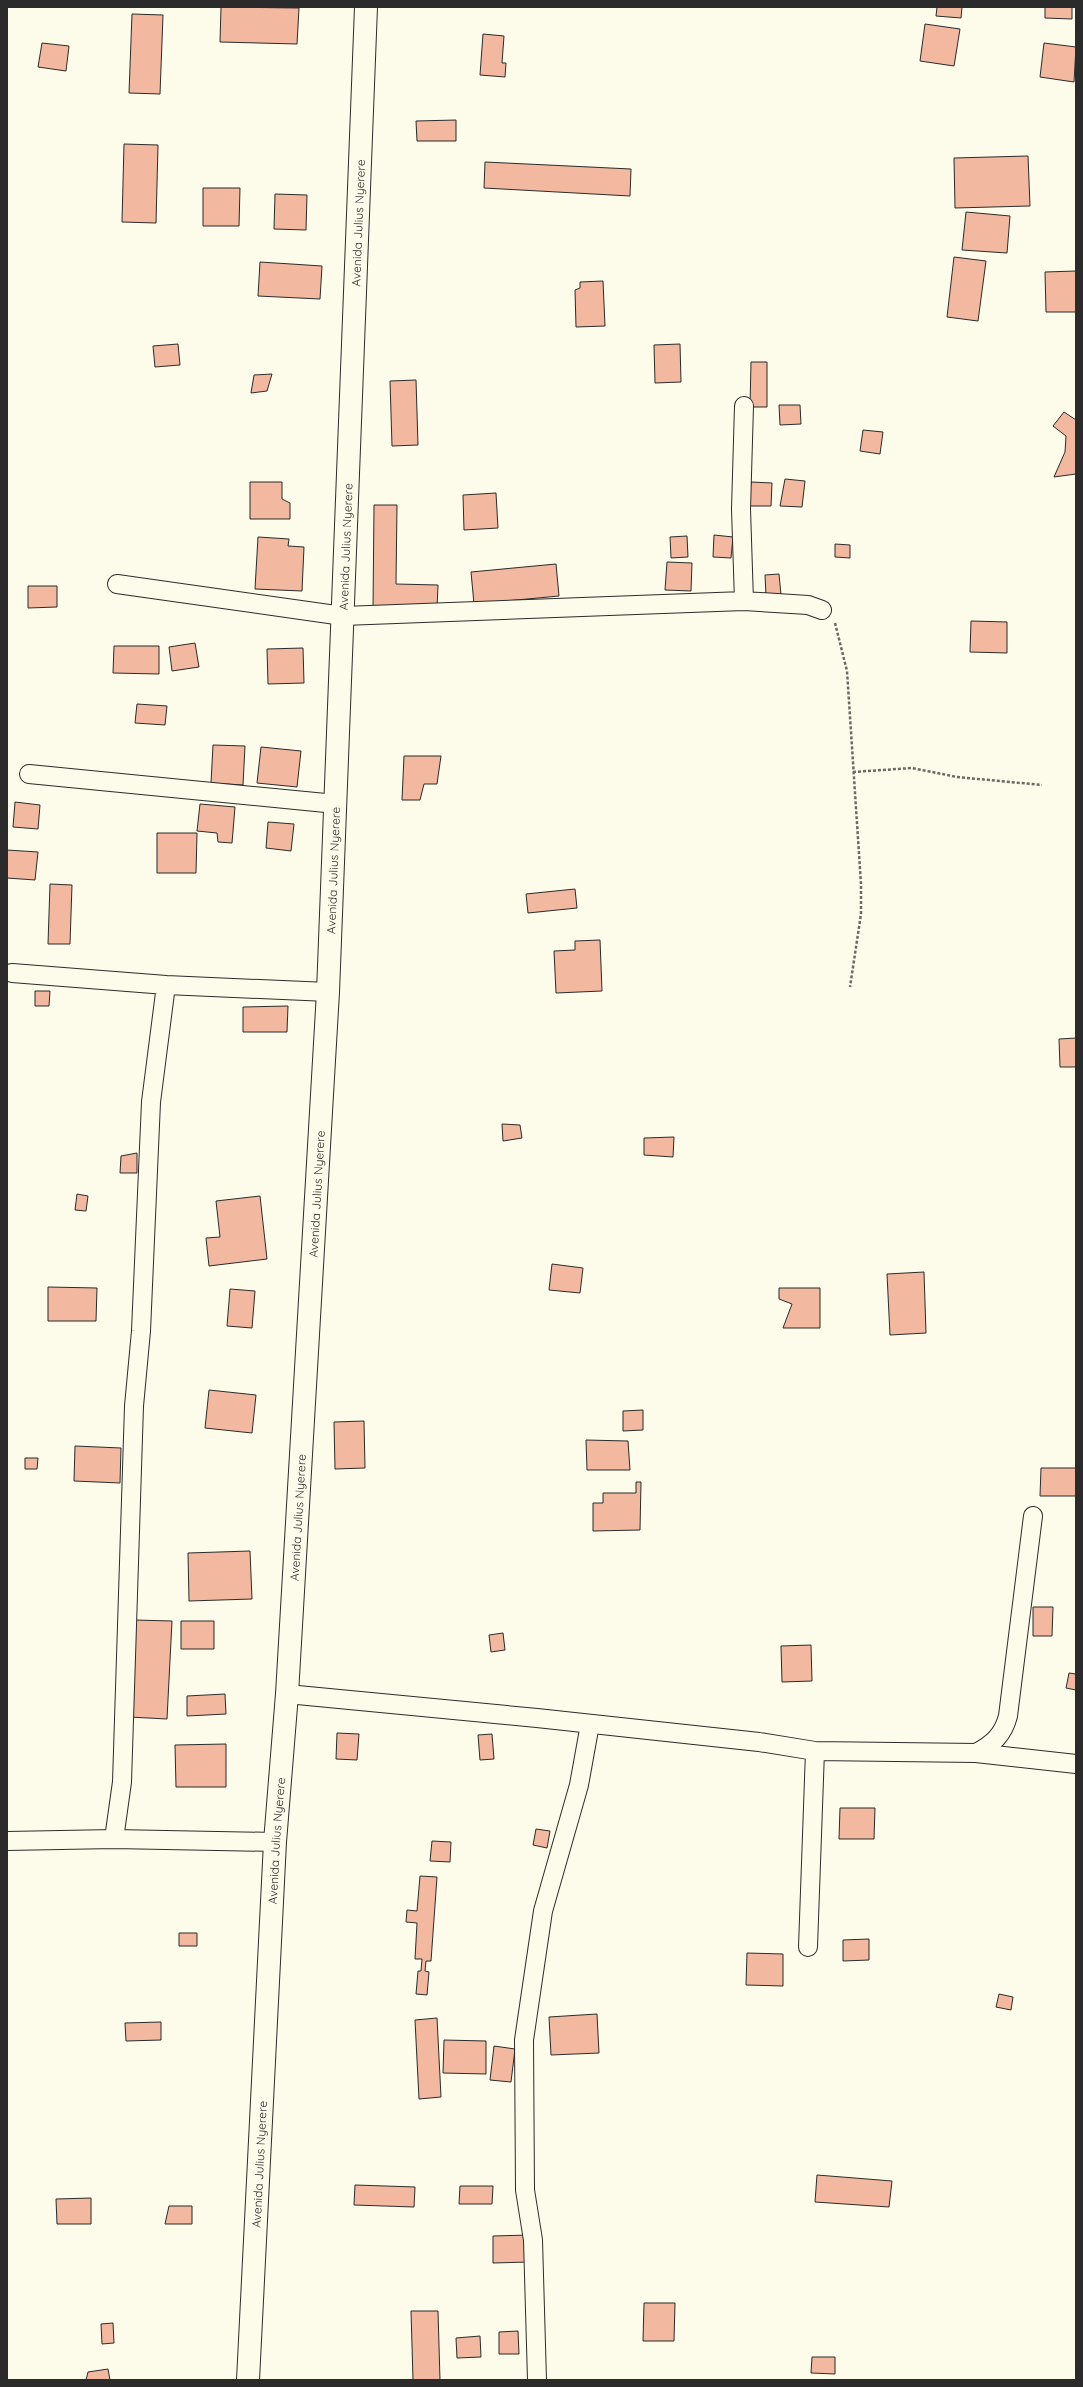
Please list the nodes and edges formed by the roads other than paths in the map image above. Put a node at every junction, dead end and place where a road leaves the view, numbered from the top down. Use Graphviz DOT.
graph roads {
  1 [pos="366,7"];
  2 [pos="744,406"];
  3 [pos="117,584"];
  4 [pos="744,602"];
  5 [pos="822,610"];
  6 [pos="343,616"];
  7 [pos="29,774"];
  8 [pos="336,804"];
  9 [pos="12,973"];
  10 [pos="166,985"];
  11 [pos="328,992"];
  12 [pos="1033,1516"];
  13 [pos="287,1694"];
  14 [pos="590,1724"];
  15 [pos="816,1751"];
  16 [pos="976,1753"];
  17 [pos="1076,1764"];
  18 [pos="114,1839"];
  19 [pos="7,1841"];
  20 [pos="275,1842"];
  21 [pos="808,1947"];
  22 [pos="248,2380"];
  23 [pos="536,2380"];
  1 -- 6 [label="street, Avenida Julius Nyerere"];
  2 -- 4 [label="street"];
  3 -- 6 [label="street"];
  4 -- 5 [label="street"];
  4 -- 6 [label="street"];
  6 -- 8 [label="street, Avenida Julius Nyerere"];
  7 -- 8 [label="street"];
  8 -- 11 [label="street, Avenida Julius Nyerere"];
  9 -- 10 [label="street"];
  10 -- 11 [label="street"];
  10 -- 18 [label="street"];
  11 -- 13 [label="street, Avenida Julius Nyerere"];
  12 -- 16 [label="street"];
  13 -- 14 [label="street"];
  13 -- 20 [label="street, Avenida Julius Nyerere"];
  14 -- 15 [label="street"];
  14 -- 23 [label="street"];
  15 -- 16 [label="street"];
  15 -- 21 [label="street"];
  16 -- 17 [label="street"];
  18 -- 19 [label="street"];
  18 -- 20 [label="street"];
  20 -- 22 [label="street, Avenida Julius Nyerere"];
}
